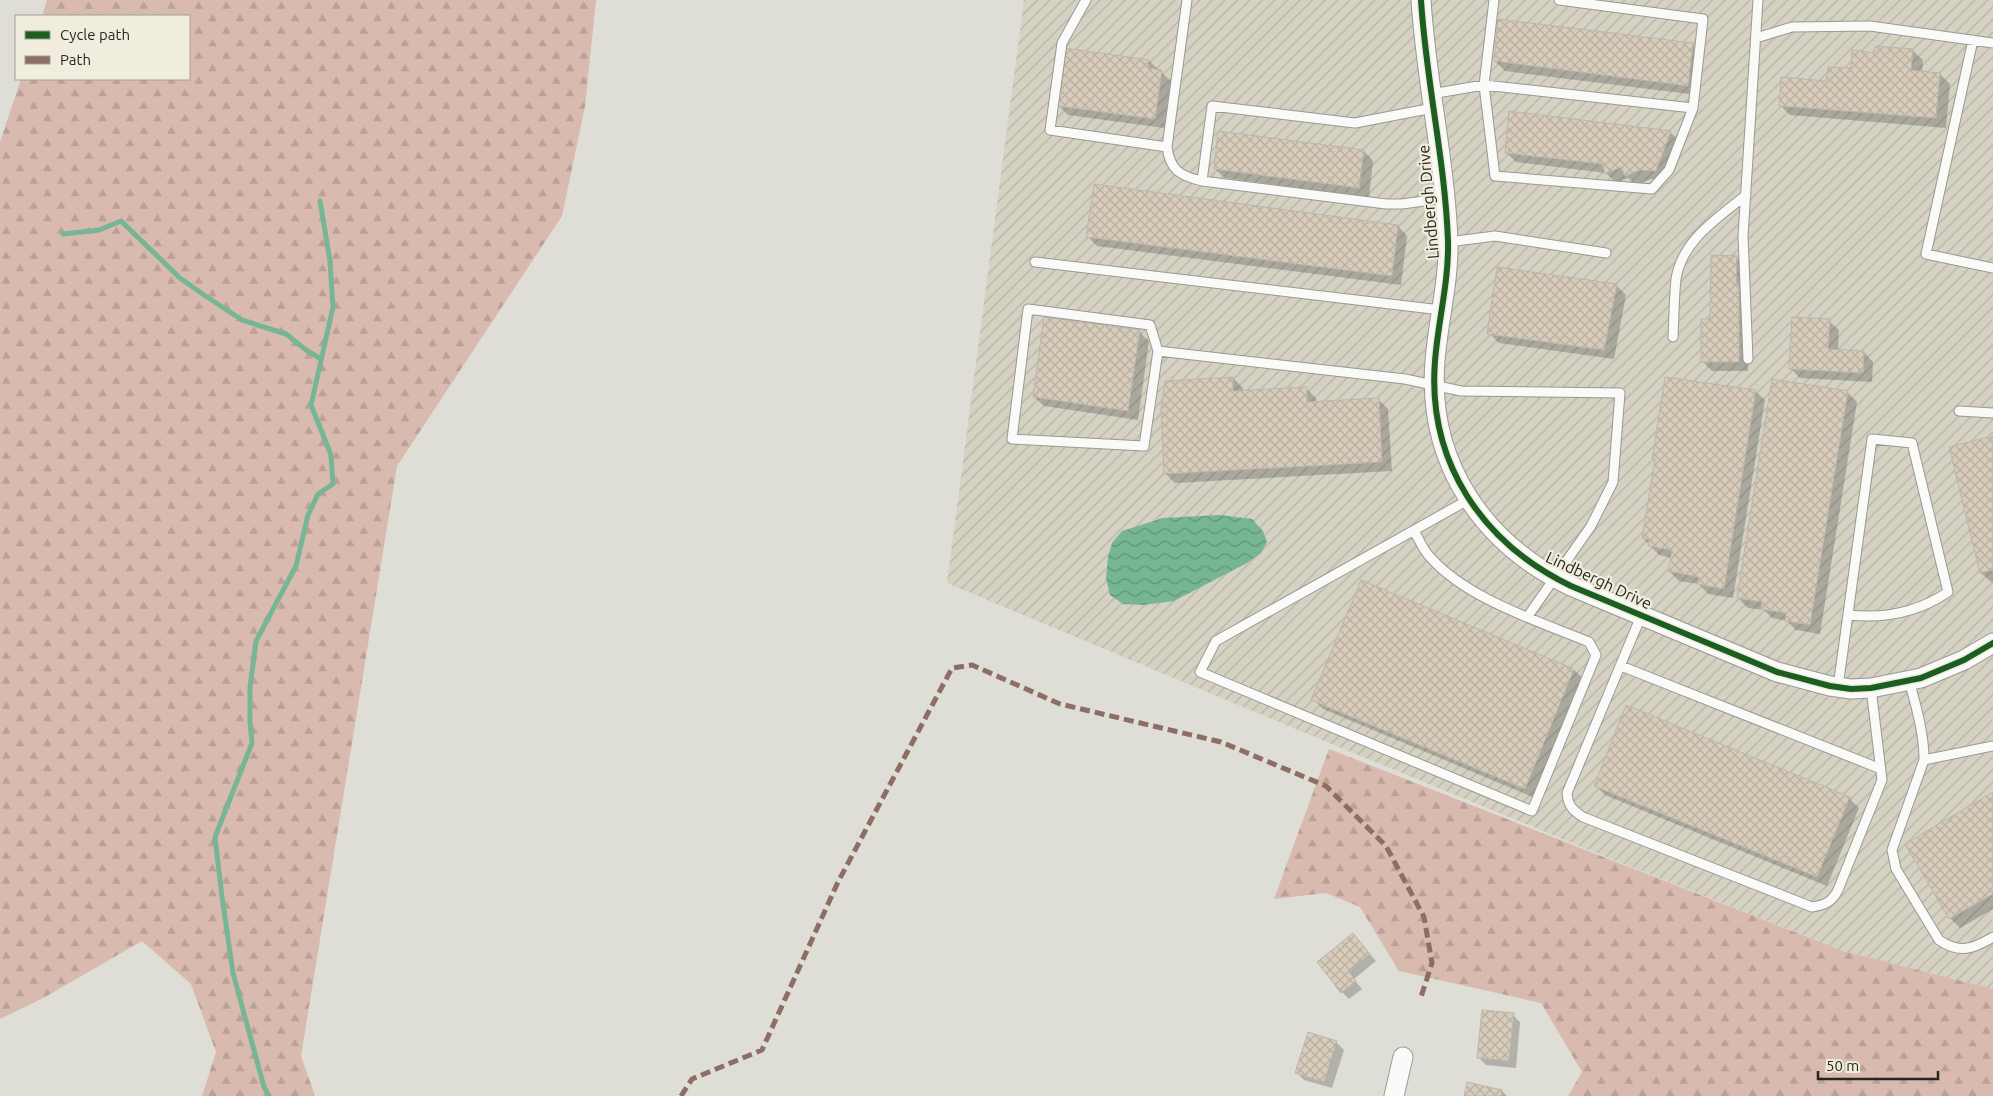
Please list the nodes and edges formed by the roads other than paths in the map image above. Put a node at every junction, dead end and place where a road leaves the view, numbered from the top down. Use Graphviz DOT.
graph roads {
  1 [pos="1086,0"];
  2 [pos="1187,0"];
  3 [pos="1421,0"];
  4 [pos="1494,0"];
  5 [pos="1559,0"];
  6 [pos="1758,0"];
  7 [pos="1756,38"];
  8 [pos="1973,40"];
  9 [pos="1993,43"];
  10 [pos="1484,85"];
  11 [pos="1432,101"];
  12 [pos="1693,108"];
  13 [pos="1167,146"];
  14 [pos="1202,181"];
  15 [pos="1746,195"];
  16 [pos="1445,198"];
  17 [pos="1448,242"];
  18 [pos="1606,253"];
  19 [pos="1035,262"];
  20 [pos="1993,268"];
  21 [pos="1442,310"];
  22 [pos="1673,337"];
  23 [pos="1158,352"];
  24 [pos="1748,359"];
  25 [pos="1434,386"];
  26 [pos="1959,410"];
  27 [pos="1993,413"];
  28 [pos="1468,500"];
  29 [pos="1414,531"];
  30 [pos="1554,577"];
  31 [pos="1848,615"];
  32 [pos="1528,616"];
  33 [pos="1641,616"];
  34 [pos="1993,643"];
  35 [pos="1621,666"];
  36 [pos="1909,680"];
  37 [pos="1838,687"];
  38 [pos="1871,688"];
  39 [pos="1993,746"];
  40 [pos="1924,760"];
  41 [pos="1881,769"];
  42 [pos="1993,937"];
  43 [pos="1404,1058"];
  44 [pos="1394,1096"];
  1 -- 13 [label="lane"];
  2 -- 13 [label="lane"];
  3 -- 11 [label="street, Lindbergh Drive"];
  4 -- 10 [label="lane"];
  5 -- 12 [label="lane"];
  6 -- 7 [label="lane"];
  7 -- 8 [label="lane"];
  7 -- 15 [label="lane"];
  8 -- 9 [label="lane"];
  8 -- 20 [label="lane"];
  10 -- 11 [label="lane"];
  10 -- 12 [label="lane"];
  10 -- 12 [label="lane"];
  11 -- 14 [label="lane"];
  11 -- 16 [label="street, Lindbergh Drive"];
  13 -- 14 [label="lane"];
  14 -- 16 [label="lane"];
  15 -- 22 [label="lane"];
  15 -- 24 [label="lane"];
  16 -- 17 [label="street, Lindbergh Drive"];
  17 -- 18 [label="lane"];
  17 -- 21 [label="street, Lindbergh Drive"];
  19 -- 21 [label="lane"];
  21 -- 25 [label="street, Lindbergh Drive"];
  23 -- 23 [label="lane"];
  23 -- 25 [label="lane"];
  25 -- 28 [label="street, Lindbergh Drive"];
  25 -- 30 [label="lane"];
  26 -- 27 [label="lane"];
  28 -- 29 [label="lane"];
  28 -- 30 [label="street, Lindbergh Drive"];
  29 -- 32 [label="lane"];
  29 -- 32 [label="lane"];
  30 -- 32 [label="lane"];
  30 -- 33 [label="street, Lindbergh Drive"];
  31 -- 31 [label="lane"];
  31 -- 37 [label="lane"];
  33 -- 35 [label="lane"];
  33 -- 37 [label="street, Lindbergh Drive"];
  34 -- 36 [label="street, Lindbergh Drive"];
  35 -- 41 [label="lane"];
  35 -- 41 [label="lane"];
  36 -- 38 [label="street, Lindbergh Drive"];
  36 -- 40 [label="lane"];
  37 -- 38 [label="street, Lindbergh Drive"];
  38 -- 41 [label="lane"];
  39 -- 40 [label="lane"];
  40 -- 42 [label="lane"];
  43 -- 44 [label="street"];
}
